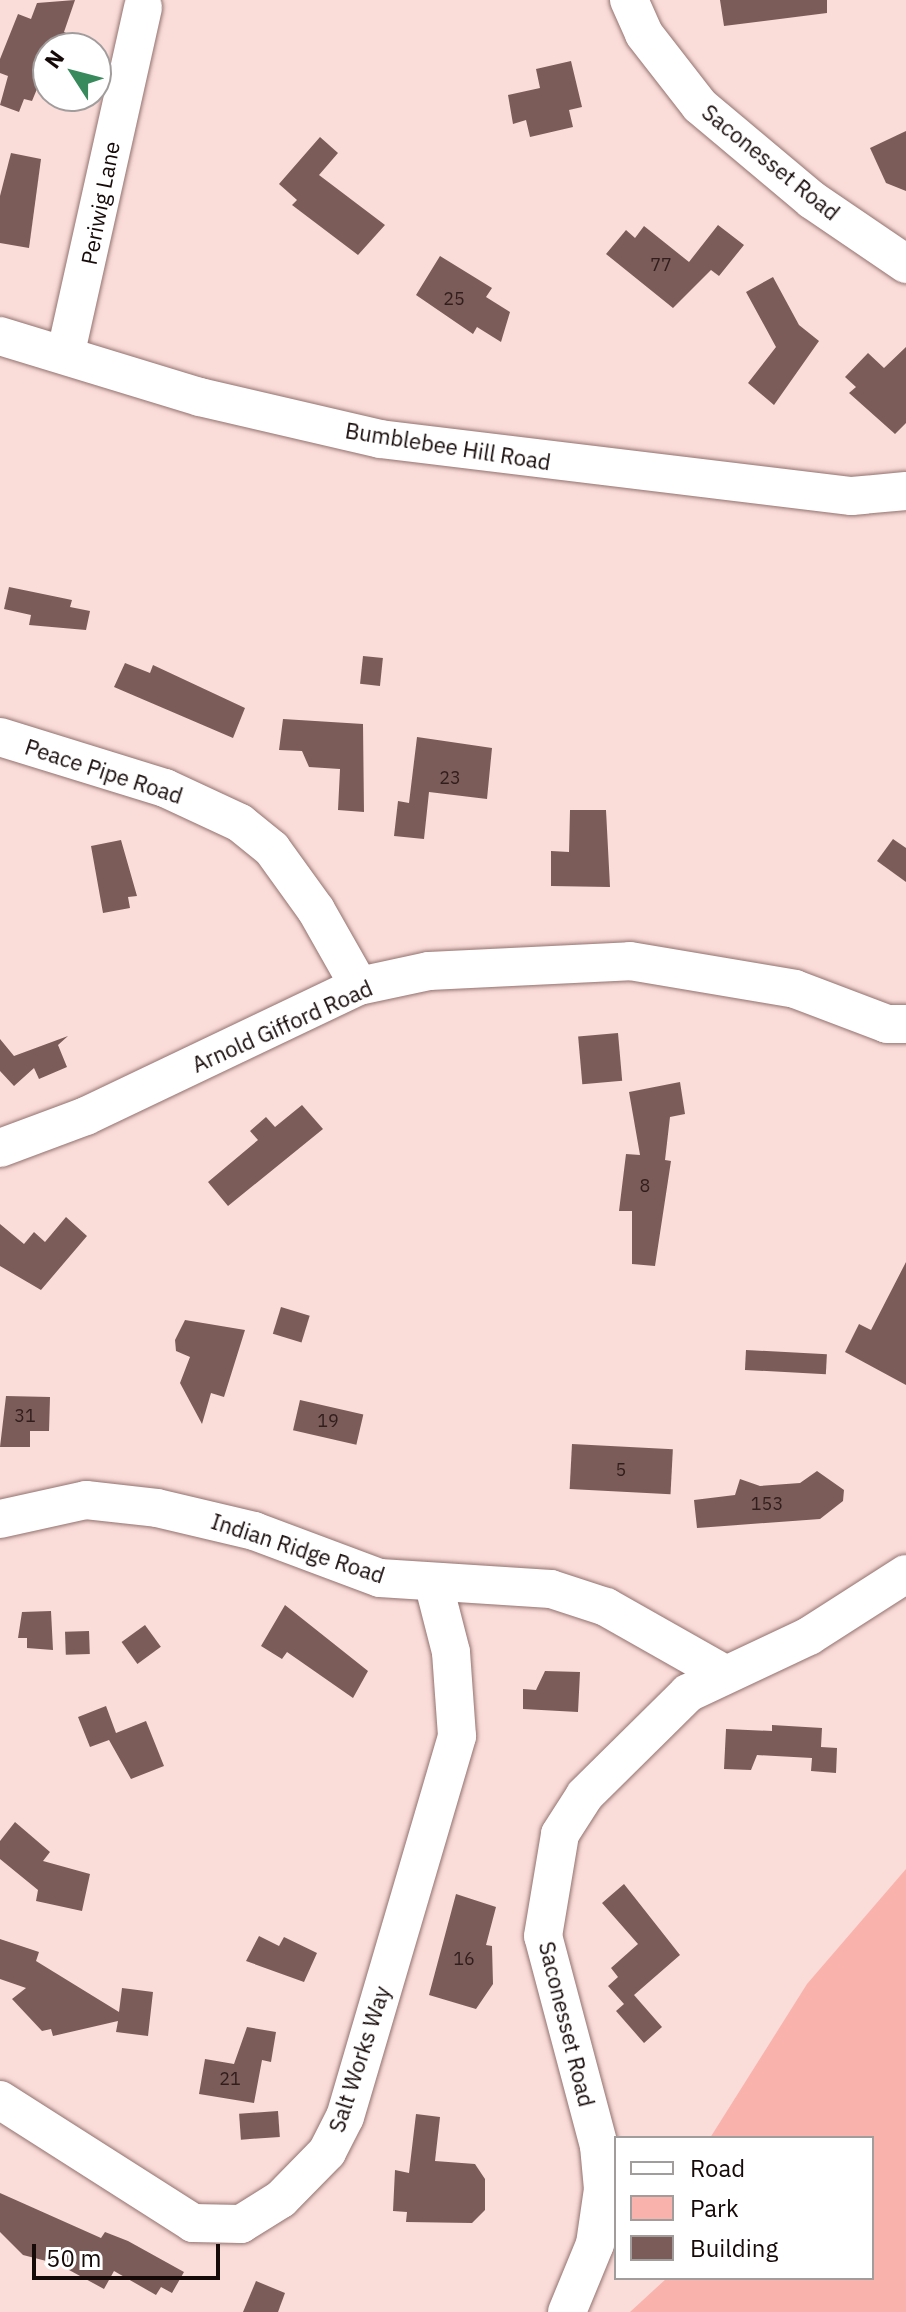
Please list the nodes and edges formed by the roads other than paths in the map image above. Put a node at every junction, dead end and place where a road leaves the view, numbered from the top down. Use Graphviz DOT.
graph roads {
  1 [pos="629,0"];
  2 [pos="143,7"];
  3 [pos="906,264"];
  4 [pos="0,336"];
  5 [pos="66,352"];
  6 [pos="906,491"];
  7 [pos="0,737"];
  8 [pos="359,986"];
  9 [pos="906,1024"];
  10 [pos="0,1148"];
  11 [pos="0,1519"];
  12 [pos="906,1574"];
  13 [pos="434,1586"];
  14 [pos="721,1672"];
  15 [pos="0,2100"];
  16 [pos="567,2312"];
  1 -- 3 [label="street, Saconesset Road"];
  2 -- 5 [label="street, Periwig Lane"];
  4 -- 5 [label="street, Bumblebee Hill Road"];
  5 -- 6 [label="street, Bumblebee Hill Road"];
  7 -- 8 [label="street, Peace Pipe Road"];
  8 -- 9 [label="street, Arnold Gifford Road"];
  8 -- 10 [label="street, Arnold Gifford Road"];
  11 -- 13 [label="street, Indian Ridge Road"];
  12 -- 14 [label="street, Saconesset Road"];
  13 -- 14 [label="street, Indian Ridge Road"];
  13 -- 15 [label="street, Salt Works Way"];
  14 -- 16 [label="street, Saconesset Road"];
}
